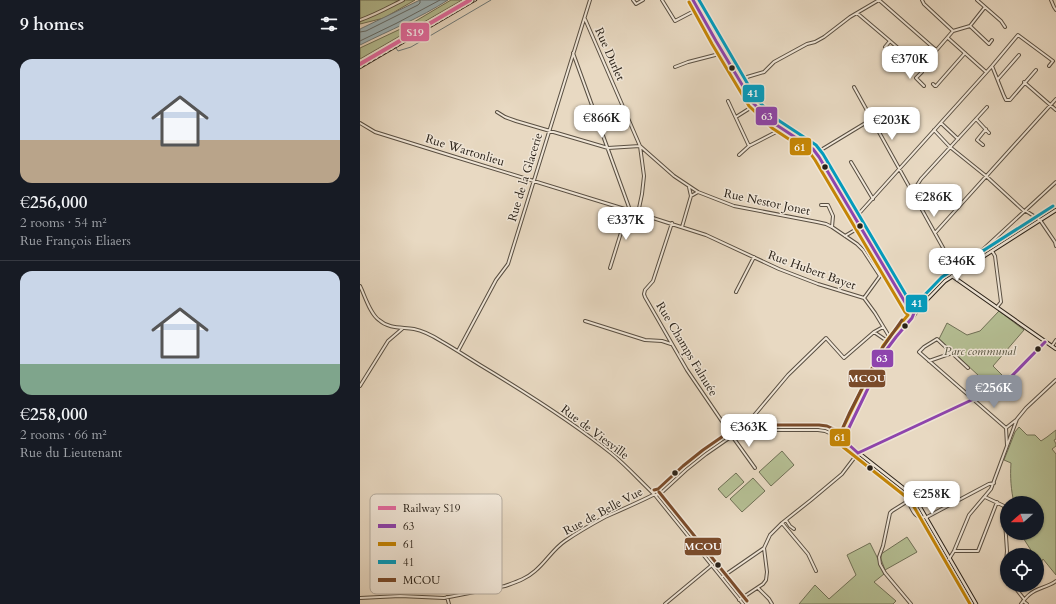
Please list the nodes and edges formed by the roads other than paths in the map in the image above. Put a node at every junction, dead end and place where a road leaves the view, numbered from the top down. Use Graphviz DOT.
graph roads {
  1 [pos="403,0"];
  2 [pos="590,0"];
  3 [pos="634,0"];
  4 [pos="643,0"];
  5 [pos="662,0"];
  6 [pos="693,0"];
  7 [pos="879,0"];
  8 [pos="922,0"];
  9 [pos="977,0"];
  10 [pos="1051,0"];
  11 [pos="985,7"];
  12 [pos="698,9"];
  13 [pos="1056,10"];
  14 [pos="857,12"];
  15 [pos="584,18"];
  16 [pos="360,20"];
  17 [pos="970,26"];
  18 [pos="1005,27"];
  19 [pos="953,31"];
  20 [pos="948,38"];
  21 [pos="992,40"];
  22 [pos="890,41"];
  23 [pos="885,47"];
  24 [pos="936,50"];
  25 [pos="573,53"];
  26 [pos="723,53"];
  27 [pos="966,54"];
  28 [pos="1019,55"];
  29 [pos="1056,58"];
  30 [pos="1053,61"];
  31 [pos="992,66"];
  32 [pos="1049,66"];
  33 [pos="675,67"];
  34 [pos="921,68"];
  35 [pos="1036,70"];
  36 [pos="986,72"];
  37 [pos="998,79"];
  38 [pos="740,82"];
  39 [pos="1024,82"];
  40 [pos="932,84"];
  41 [pos="924,86"];
  42 [pos="854,87"];
  43 [pos="1056,99"];
  44 [pos="728,101"];
  45 [pos="755,105"];
  46 [pos="1051,105"];
  47 [pos="987,107"];
  48 [pos="1056,110"];
  49 [pos="497,112"];
  50 [pos="736,117"];
  51 [pos="872,119"];
  52 [pos="976,119"];
  53 [pos="941,122"];
  54 [pos="360,123"];
  55 [pos="782,128"];
  56 [pos="986,129"];
  57 [pos="934,130"];
  58 [pos="549,132"];
  59 [pos="989,133"];
  60 [pos="958,139"];
  61 [pos="983,145"];
  62 [pos="640,146"];
  63 [pos="749,146"];
  64 [pos="950,147"];
  65 [pos="608,148"];
  66 [pos="816,152"];
  67 [pos="739,155"];
  68 [pos="851,162"];
  69 [pos="899,169"];
  70 [pos="986,176"];
  71 [pos="534,181"];
  72 [pos="1056,182"];
  73 [pos="689,187"];
  74 [pos="698,192"];
  75 [pos="912,193"];
  76 [pos="690,196"];
  77 [pos="873,199"];
  78 [pos="820,205"];
  79 [pos="629,210"];
  80 [pos="1056,210"];
  81 [pos="1024,211"];
  82 [pos="638,213"];
  83 [pos="855,218"];
  84 [pos="1040,220"];
  85 [pos="672,223"];
  86 [pos="682,227"];
  87 [pos="832,227"];
  88 [pos="860,227"];
  89 [pos="935,233"];
  90 [pos="845,236"];
  91 [pos="1056,246"];
  92 [pos="992,251"];
  93 [pos="754,257"];
  94 [pos="977,260"];
  95 [pos="610,268"];
  96 [pos="887,272"];
  97 [pos="956,273"];
  98 [pos="880,276"];
  99 [pos="952,276"];
  100 [pos="360,286"];
  101 [pos="736,292"];
  102 [pos="864,298"];
  103 [pos="997,307"];
  104 [pos="912,313"];
  105 [pos="585,321"];
  106 [pos="883,327"];
  107 [pos="402,329"];
  108 [pos="874,332"];
  109 [pos="1056,340"];
  110 [pos="891,342"];
  111 [pos="1045,342"];
  112 [pos="671,344"];
  113 [pos="1051,347"];
  114 [pos="1056,350"];
  115 [pos="458,351"];
  116 [pos="952,353"];
  117 [pos="929,361"];
  118 [pos="968,368"];
  119 [pos="1056,380"];
  120 [pos="360,386"];
  121 [pos="972,400"];
  122 [pos="1017,419"];
  123 [pos="1006,428"];
  124 [pos="744,430"];
  125 [pos="732,436"];
  126 [pos="845,440"];
  127 [pos="1007,447"];
  128 [pos="858,453"];
  129 [pos="755,468"];
  130 [pos="994,482"];
  131 [pos="655,495"];
  132 [pos="985,497"];
  133 [pos="997,502"];
  134 [pos="925,517"];
  135 [pos="786,520"];
  136 [pos="782,523"];
  137 [pos="794,529"];
  138 [pos="764,548"];
  139 [pos="1008,548"];
  140 [pos="954,551"];
  141 [pos="949,559"];
  142 [pos="712,565"];
  143 [pos="816,571"];
  144 [pos="722,577"];
  145 [pos="1056,581"];
  146 [pos="502,587"];
  147 [pos="758,588"];
  148 [pos="1018,592"];
  149 [pos="463,594"];
  150 [pos="447,597"];
  151 [pos="360,598"];
  152 [pos="739,600"];
  153 [pos="1024,600"];
  154 [pos="449,604"];
  155 [pos="665,604"];
  156 [pos="743,604"];
  157 [pos="772,604"];
  158 [pos="911,604"];
  159 [pos="976,604"];
  160 [pos="1021,604"];
  161 [pos="1027,604"];
  1 -- 16 [label="street"];
  2 -- 15 [label="street, Rue de la Glacerie"];
  3 -- 4 [label="street"];
  5 -- 12 [label="street"];
  6 -- 12 [label="main road"];
  7 -- 14 [label="street"];
  7 -- 24 [label="street"];
  8 -- 19 [label="street"];
  9 -- 11 [label="street"];
  10 -- 13 [label="street"];
  11 -- 17 [label="street"];
  11 -- 18 [label="street"];
  12 -- 26 [label="main road"];
  14 -- 22 [label="street"];
  14 -- 38 [label="street"];
  15 -- 25 [label="street, Rue de la Glacerie"];
  15 -- 62 [label="street, Rue Durlet"];
  17 -- 19 [label="street"];
  17 -- 21 [label="street"];
  19 -- 20 [label="street"];
  20 -- 24 [label="street"];
  20 -- 27 [label="street"];
  22 -- 23 [label="street"];
  22 -- 34 [label="street"];
  24 -- 34 [label="street"];
  25 -- 58 [label="street, Rue de la Glacerie"];
  25 -- 65 [label="street"];
  26 -- 33 [label="street"];
  26 -- 38 [label="main road"];
  27 -- 36 [label="street"];
  27 -- 40 [label="street"];
  28 -- 37 [label="street"];
  29 -- 30 [label="street"];
  30 -- 31 [label="street"];
  30 -- 32 [label="street"];
  31 -- 36 [label="street"];
  31 -- 37 [label="street"];
  34 -- 41 [label="street"];
  35 -- 39 [label="street"];
  36 -- 53 [label="street"];
  37 -- 39 [label="street"];
  38 -- 45 [label="main road"];
  39 -- 46 [label="street"];
  42 -- 51 [label="street"];
  43 -- 46 [label="street"];
  44 -- 50 [label="street"];
  45 -- 50 [label="street"];
  45 -- 55 [label="main road"];
  46 -- 48 [label="street"];
  46 -- 70 [label="street"];
  47 -- 52 [label="street"];
  49 -- 58 [label="street"];
  50 -- 63 [label="street"];
  51 -- 66 [label="street"];
  51 -- 69 [label="street"];
  52 -- 56 [label="street"];
  52 -- 60 [label="street"];
  53 -- 57 [label="street"];
  53 -- 60 [label="street"];
  54 -- 71 [label="street, Rue Wartonlieu"];
  55 -- 63 [label="street"];
  55 -- 66 [label="main road"];
  56 -- 59 [label="street"];
  56 -- 61 [label="street"];
  57 -- 64 [label="street"];
  57 -- 69 [label="street"];
  58 -- 65 [label="street"];
  58 -- 71 [label="street, Rue de la Glacerie"];
  60 -- 64 [label="street"];
  62 -- 65 [label="street"];
  62 -- 73 [label="street, Rue Nestor Jonet"];
  62 -- 82 [label="street, Rue Durlet"];
  63 -- 67 [label="street"];
  64 -- 70 [label="street"];
  64 -- 75 [label="street"];
  65 -- 79 [label="street"];
  66 -- 83 [label="main road"];
  68 -- 77 [label="street"];
  69 -- 75 [label="street"];
  69 -- 77 [label="street"];
  70 -- 81 [label="street"];
  70 -- 89 [label="street"];
  71 -- 79 [label="street, Rue Wartonlieu"];
  71 -- 115 [label="street, Rue de la Glacerie"];
  72 -- 81 [label="street"];
  73 -- 74 [label="street, Rue Nestor Jonet"];
  73 -- 76 [label="street"];
  74 -- 76 [label="street"];
  74 -- 87 [label="street, Rue Nestor Jonet"];
  75 -- 89 [label="street"];
  76 -- 86 [label="street"];
  77 -- 83 [label="street"];
  78 -- 87 [label="street, Rue Nestor Jonet"];
  79 -- 82 [label="street, Rue Wartonlieu"];
  79 -- 95 [label="street"];
  80 -- 84 [label="main road"];
  81 -- 84 [label="street"];
  81 -- 94 [label="street"];
  82 -- 85 [label="street, Rue Wartonlieu"];
  83 -- 88 [label="main road"];
  84 -- 91 [label="street"];
  84 -- 92 [label="main road"];
  85 -- 86 [label="street, Rue Wartonlieu"];
  85 -- 112 [label="street, Rue Champs Falnuée"];
  86 -- 93 [label="street, Rue Hubert Bayet"];
  87 -- 90 [label="street, Rue Nestor Jonet"];
  88 -- 90 [label="street"];
  88 -- 96 [label="main road"];
  89 -- 97 [label="street"];
  90 -- 98 [label="street, Rue Nestor Jonet"];
  92 -- 94 [label="main road"];
  92 -- 103 [label="street"];
  93 -- 101 [label="street, Rue Hubert Bayet"];
  93 -- 102 [label="street, Rue Hubert Bayet"];
  94 -- 97 [label="main road"];
  96 -- 98 [label="street"];
  96 -- 104 [label="main road"];
  97 -- 99 [label="main road"];
  98 -- 102 [label="street"];
  99 -- 103 [label="main road"];
  99 -- 104 [label="main road"];
  100 -- 107 [label="street, Rue de Viesville"];
  102 -- 106 [label="street"];
  103 -- 111 [label="main road"];
  104 -- 110 [label="main road"];
  105 -- 112 [label="street"];
  106 -- 108 [label="street"];
  106 -- 110 [label="street"];
  107 -- 115 [label="street, Rue de Viesville"];
  107 -- 120 [label="street"];
  108 -- 110 [label="street"];
  108 -- 124 [label="street"];
  109 -- 113 [label="street"];
  110 -- 126 [label="main road"];
  111 -- 113 [label="main road"];
  111 -- 121 [label="street"];
  112 -- 125 [label="street, Rue Champs Falnuée"];
  113 -- 114 [label="main road"];
  115 -- 131 [label="street, Rue de Viesville"];
  116 -- 117 [label="street"];
  116 -- 117 [label="street"];
  116 -- 118 [label="street"];
  117 -- 121 [label="street"];
  119 -- 122 [label="street"];
  121 -- 123 [label="street"];
  121 -- 128 [label="street"];
  122 -- 123 [label="street"];
  122 -- 127 [label="street"];
  123 -- 127 [label="street"];
  124 -- 125 [label="street, Rue de Belle Vue"];
  124 -- 126 [label="street"];
  125 -- 129 [label="street, Rue Champs Falnuée"];
  125 -- 131 [label="street, Rue de Belle Vue"];
  126 -- 128 [label="main road"];
  127 -- 130 [label="street"];
  128 -- 134 [label="main road"];
  128 -- 135 [label="street"];
  130 -- 132 [label="street"];
  130 -- 134 [label="street"];
  131 -- 142 [label="street, Rue de Viesville"];
  131 -- 146 [label="street, Rue de Belle Vue"];
  132 -- 133 [label="street"];
  132 -- 140 [label="street"];
  133 -- 139 [label="street"];
  133 -- 140 [label="street"];
  134 -- 141 [label="main road"];
  134 -- 158 [label="street"];
  135 -- 136 [label="street"];
  135 -- 137 [label="street"];
  136 -- 138 [label="street"];
  136 -- 143 [label="street"];
  138 -- 144 [label="street"];
  138 -- 147 [label="street"];
  140 -- 141 [label="street"];
  141 -- 159 [label="main road"];
  142 -- 144 [label="street, Rue de Viesville"];
  142 -- 155 [label="street"];
  144 -- 152 [label="street, Rue de Viesville"];
  145 -- 153 [label="street"];
  147 -- 152 [label="street"];
  147 -- 157 [label="street"];
  148 -- 153 [label="street"];
  149 -- 150 [label="street, Rue de Belle Vue"];
  150 -- 151 [label="street, Rue de Belle Vue"];
  150 -- 154 [label="street"];
  152 -- 156 [label="street, Rue de Viesville"];
  153 -- 160 [label="street"];
  153 -- 161 [label="street"];
}
